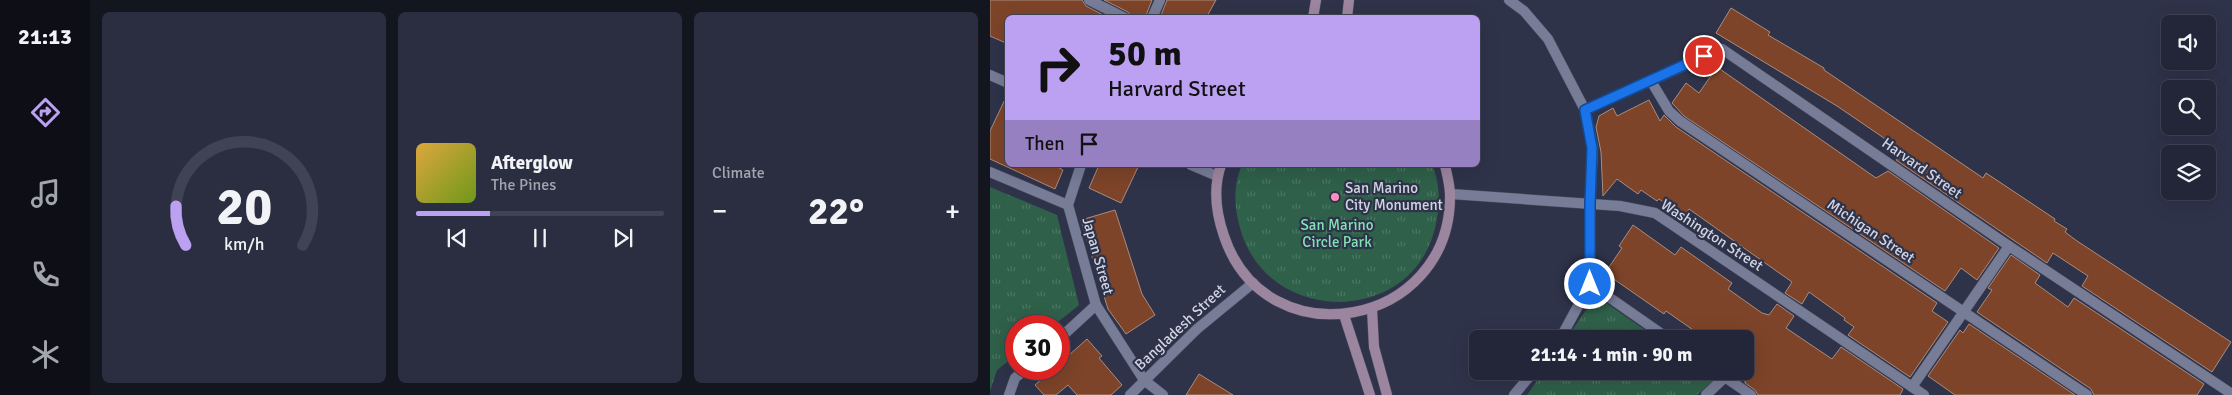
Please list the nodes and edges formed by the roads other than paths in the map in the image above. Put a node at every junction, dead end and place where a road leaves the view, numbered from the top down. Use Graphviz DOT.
graph roads {
  1 [pos="1088,0"];
  2 [pos="1160,0"];
  3 [pos="1316,0"];
  4 [pos="1348,0"];
  5 [pos="1509,0"];
  6 [pos="1120,15"];
  7 [pos="1153,15"];
  8 [pos="1314,15"];
  9 [pos="1347,15"];
  10 [pos="990,75"];
  11 [pos="1651,81"];
  12 [pos="1005,82"];
  13 [pos="1585,110"];
  14 [pos="1080,167"];
  15 [pos="1196,167"];
  16 [pos="1220,167"];
  17 [pos="1445,167"];
  18 [pos="990,172"];
  19 [pos="1217,176"];
  20 [pos="1450,194"];
  21 [pos="1590,204"];
  22 [pos="1068,205"];
  23 [pos="2009,246"];
  24 [pos="1253,283"];
  25 [pos="1590,284"];
  26 [pos="1096,305"];
  27 [pos="1372,309"];
  28 [pos="1963,311"];
  29 [pos="1344,315"];
  30 [pos="1070,329"];
  31 [pos="1565,330"];
  32 [pos="1656,330"];
  33 [pos="1014,380"];
  34 [pos="1144,380"];
  35 [pos="1526,380"];
  36 [pos="1723,380"];
  37 [pos="1728,380"];
  38 [pos="1912,387"];
  39 [pos="2232,394"];
  40 [pos="1009,395"];
  41 [pos="1130,395"];
  42 [pos="1163,395"];
  43 [pos="1370,395"];
  44 [pos="1387,395"];
  45 [pos="1514,395"];
  46 [pos="1706,395"];
  47 [pos="1751,395"];
  48 [pos="1924,395"];
  49 [pos="2087,395"];
  1 -- 6 [label="street"];
  2 -- 7 [label="street"];
  3 -- 8 [label="main road"];
  4 -- 9 [label="main road"];
  5 -- 13 [label="street"];
  10 -- 12 [label="street"];
  11 -- 13 [label="street, Harvard Street"];
  11 -- 23 [label="street, Harvard Street"];
  11 -- 28 [label="street, Michigan Street"];
  13 -- 21 [label="street"];
  14 -- 22 [label="street, Japan Street"];
  15 -- 19 [label="street"];
  16 -- 19 [label="main road"];
  17 -- 20 [label="main road"];
  18 -- 22 [label="street"];
  19 -- 24 [label="main road"];
  20 -- 21 [label="street, Washington Street"];
  20 -- 27 [label="main road"];
  21 -- 25 [label="street"];
  21 -- 38 [label="street, Washington Street"];
  22 -- 26 [label="street, Japan Street"];
  23 -- 28 [label="street"];
  23 -- 39 [label="street, Harvard Street"];
  24 -- 29 [label="main road"];
  24 -- 34 [label="street, Bangladesh Street"];
  25 -- 31 [label="street"];
  25 -- 32 [label="street"];
  26 -- 30 [label="street"];
  26 -- 34 [label="street, Japan Street"];
  27 -- 29 [label="main road"];
  27 -- 44 [label="main road"];
  28 -- 38 [label="street"];
  28 -- 49 [label="street, Michigan Street"];
  29 -- 43 [label="main road"];
  33 -- 40 [label="street"];
  34 -- 41 [label="street, Bangladesh Street"];
  34 -- 42 [label="street, Japan Street"];
  35 -- 45 [label="street"];
  36 -- 46 [label="street"];
  37 -- 47 [label="street"];
  38 -- 48 [label="street, Washington Street"];
}
